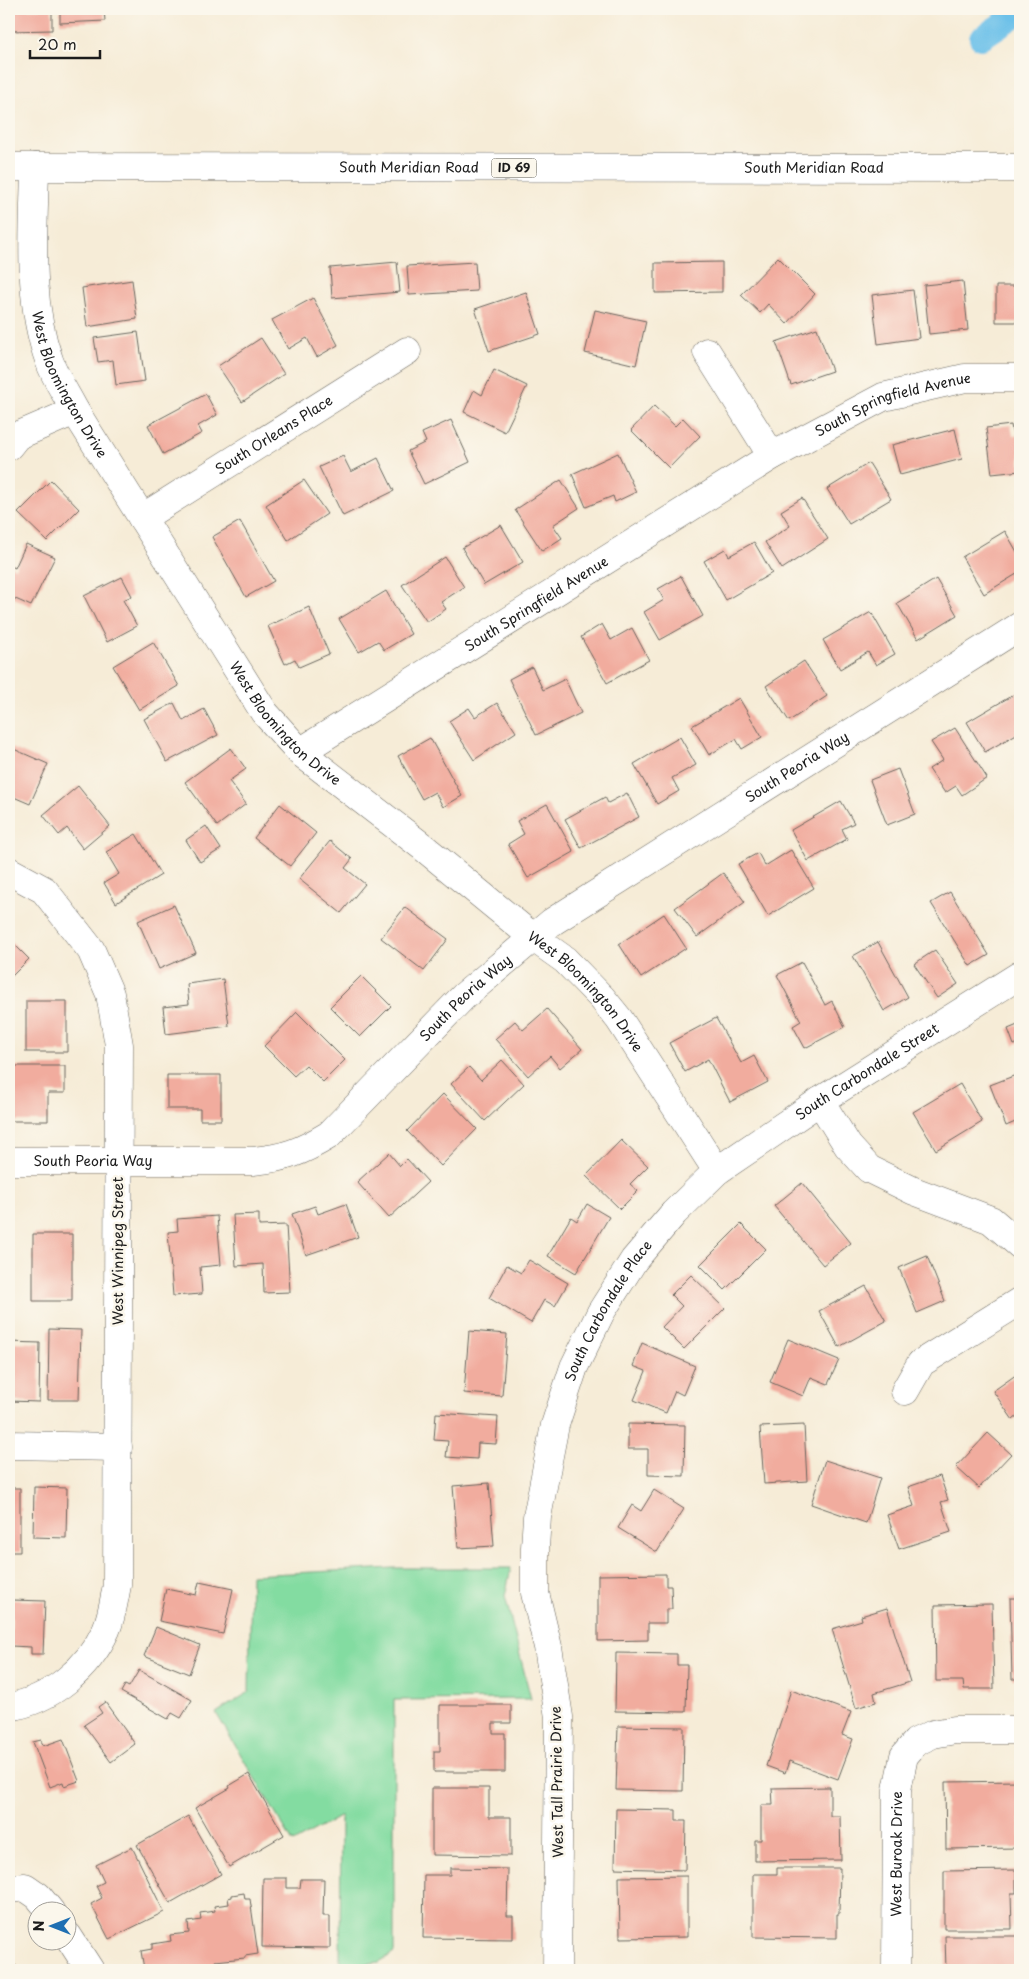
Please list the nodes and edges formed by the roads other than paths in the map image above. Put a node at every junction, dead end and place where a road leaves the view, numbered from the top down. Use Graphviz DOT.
graph roads {
  1 [pos="22,167"];
  2 [pos="1020,168"];
  3 [pos="407,351"];
  4 [pos="707,352"];
  5 [pos="1020,378"];
  6 [pos="75,411"];
  7 [pos="9,446"];
  8 [pos="772,456"];
  9 [pos="142,518"];
  10 [pos="1020,626"];
  11 [pos="300,752"];
  12 [pos="9,871"];
  13 [pos="534,938"];
  14 [pos="1020,975"];
  15 [pos="820,1101"];
  16 [pos="9,1161"];
  17 [pos="119,1161"];
  18 [pos="717,1172"];
  19 [pos="1020,1245"];
  20 [pos="1020,1301"];
  21 [pos="905,1391"];
  22 [pos="9,1446"];
  23 [pos="118,1447"];
  24 [pos="545,1476"];
  25 [pos="9,1707"];
  26 [pos="1020,1730"];
  27 [pos="17,1888"];
  28 [pos="43,1902"];
  29 [pos="78,1951"];
  30 [pos="90,1970"];
  31 [pos="557,1970"];
  32 [pos="896,1970"];
  1 -- 2 [label="street, South Meridian Road / ID 69"];
  1 -- 6 [label="street, West Bloomington Drive"];
  3 -- 9 [label="street, South Orleans Place"];
  4 -- 8 [label="street"];
  5 -- 8 [label="street, South Springfield Avenue"];
  6 -- 7 [label="street"];
  6 -- 9 [label="street, West Bloomington Drive"];
  8 -- 11 [label="street, South Springfield Avenue"];
  9 -- 11 [label="street, West Bloomington Drive"];
  10 -- 13 [label="street, South Peoria Way"];
  11 -- 13 [label="street, West Bloomington Drive"];
  12 -- 17 [label="street, West Winnipeg Street"];
  13 -- 17 [label="street, South Peoria Way"];
  13 -- 18 [label="street, West Bloomington Drive"];
  14 -- 15 [label="street, South Carbondale Street"];
  15 -- 18 [label="street, South Carbondale Street"];
  15 -- 19 [label="street"];
  16 -- 17 [label="street, South Peoria Way"];
  17 -- 23 [label="street, West Winnipeg Street"];
  18 -- 24 [label="street, South Carbondale Place"];
  20 -- 21 [label="street"];
  22 -- 23 [label="street"];
  23 -- 25 [label="street, West Winnipeg Street"];
  24 -- 31 [label="street, West Tall Prairie Drive"];
  26 -- 32 [label="street, West Buroak Drive"];
  27 -- 28 [label="street"];
  29 -- 30 [label="street"];
}
